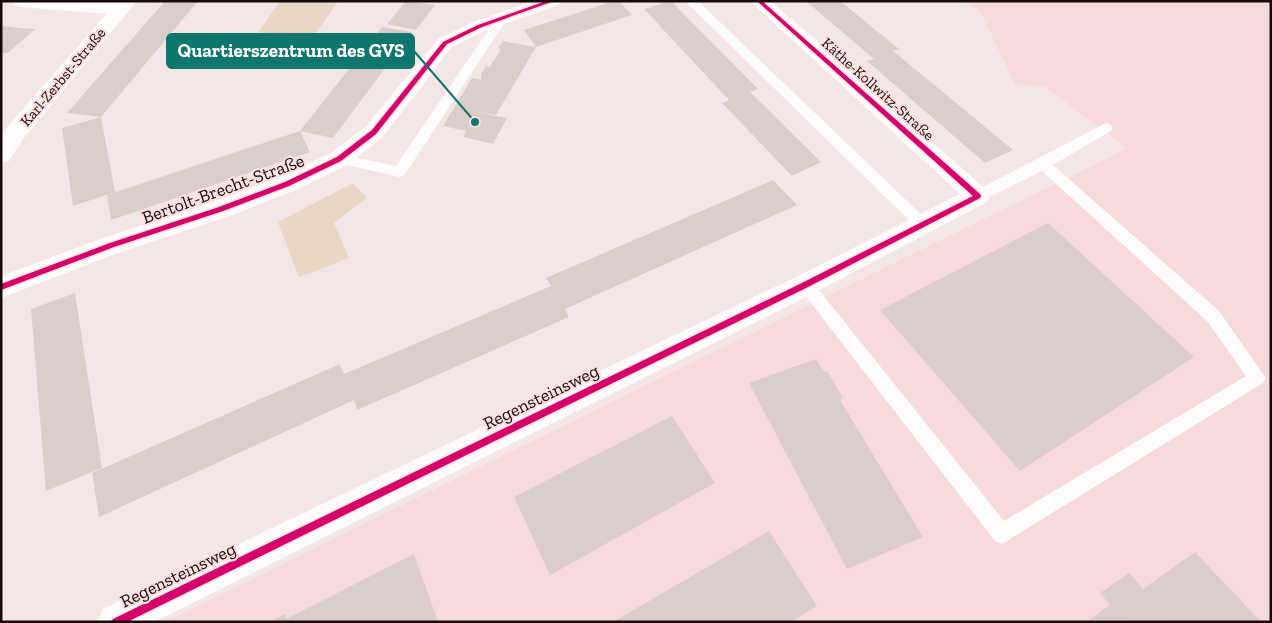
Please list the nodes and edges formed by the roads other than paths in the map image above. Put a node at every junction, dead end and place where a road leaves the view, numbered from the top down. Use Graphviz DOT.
graph roads {
  1 [pos="20,1"];
  2 [pos="552,1"];
  3 [pos="691,1"];
  4 [pos="759,1"];
  5 [pos="124,5"];
  6 [pos="501,19"];
  7 [pos="1106,128"];
  8 [pos="1,155"];
  9 [pos="339,159"];
  10 [pos="1043,164"];
  11 [pos="978,196"];
  12 [pos="923,225"];
  13 [pos="805,285"];
  14 [pos="1,287"];
  15 [pos="134,618"];
  1 -- 5 [label="street"];
  2 -- 6 [label="street, Bertolt-Brecht-Straße"];
  3 -- 12 [label="lane"];
  4 -- 11 [label="street, Käthe-Kollwitz-Straße"];
  5 -- 8 [label="street, Karl-Zerbst-Straße"];
  6 -- 9 [label="street, Bertolt-Brecht-Straße"];
  6 -- 9 [label="lane"];
  7 -- 10 [label="lane"];
  9 -- 14 [label="street, Bertolt-Brecht-Straße"];
  10 -- 11 [label="lane"];
  10 -- 13 [label="lane"];
  11 -- 12 [label="street, Regensteinsweg"];
  12 -- 13 [label="street, Regensteinsweg"];
  13 -- 15 [label="street, Regensteinsweg"];
}
